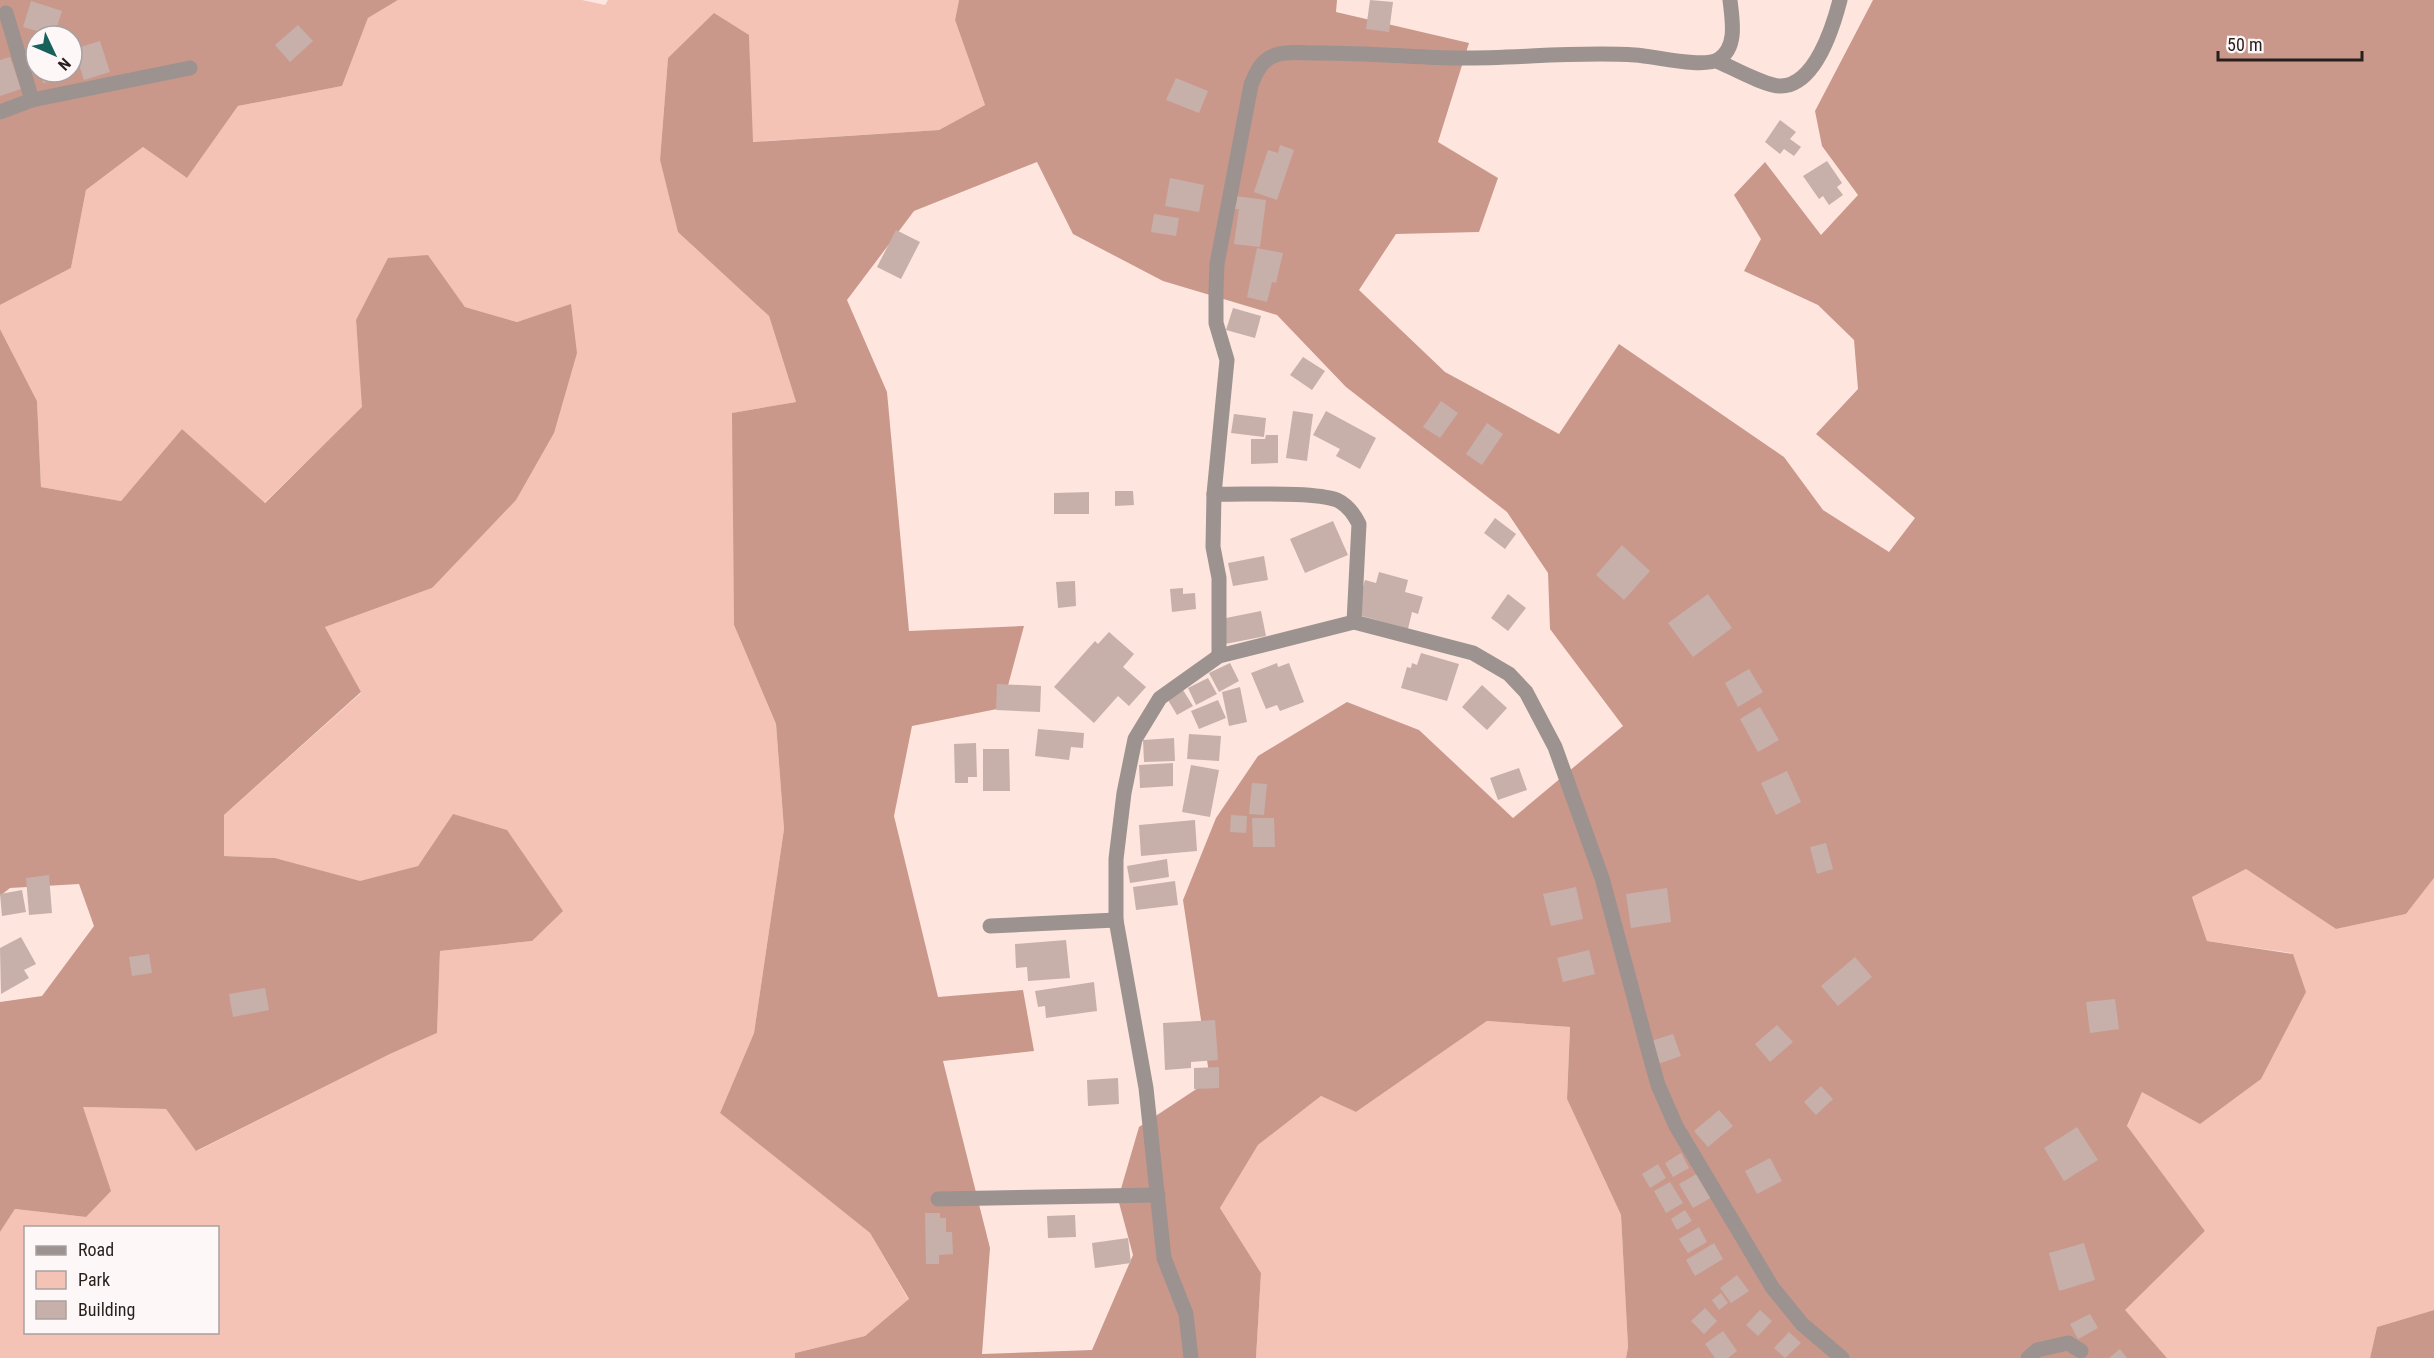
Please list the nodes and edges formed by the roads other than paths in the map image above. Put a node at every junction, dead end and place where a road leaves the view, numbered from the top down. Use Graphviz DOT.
graph roads {
  1 [pos="1730,0"];
  2 [pos="1840,0"];
  3 [pos="6,13"];
  4 [pos="1717,61"];
  5 [pos="190,68"];
  6 [pos="32,100"];
  7 [pos="0,112"];
  8 [pos="1214,494"];
  9 [pos="1354,622"];
  10 [pos="1219,656"];
  11 [pos="1116,920"];
  12 [pos="990,926"];
  13 [pos="1158,1195"];
  14 [pos="938,1199"];
  15 [pos="2081,1351"];
  16 [pos="1191,1358"];
  17 [pos="1842,1358"];
  18 [pos="2028,1358"];
  1 -- 4 [label="street"];
  2 -- 4 [label="street"];
  3 -- 6 [label="street"];
  4 -- 8 [label="street"];
  5 -- 6 [label="street"];
  6 -- 7 [label="street"];
  8 -- 9 [label="street"];
  8 -- 10 [label="street"];
  9 -- 10 [label="street"];
  9 -- 17 [label="street"];
  10 -- 11 [label="street"];
  11 -- 12 [label="street"];
  11 -- 13 [label="street"];
  13 -- 14 [label="street"];
  13 -- 16 [label="street"];
  15 -- 18 [label="street"];
}
